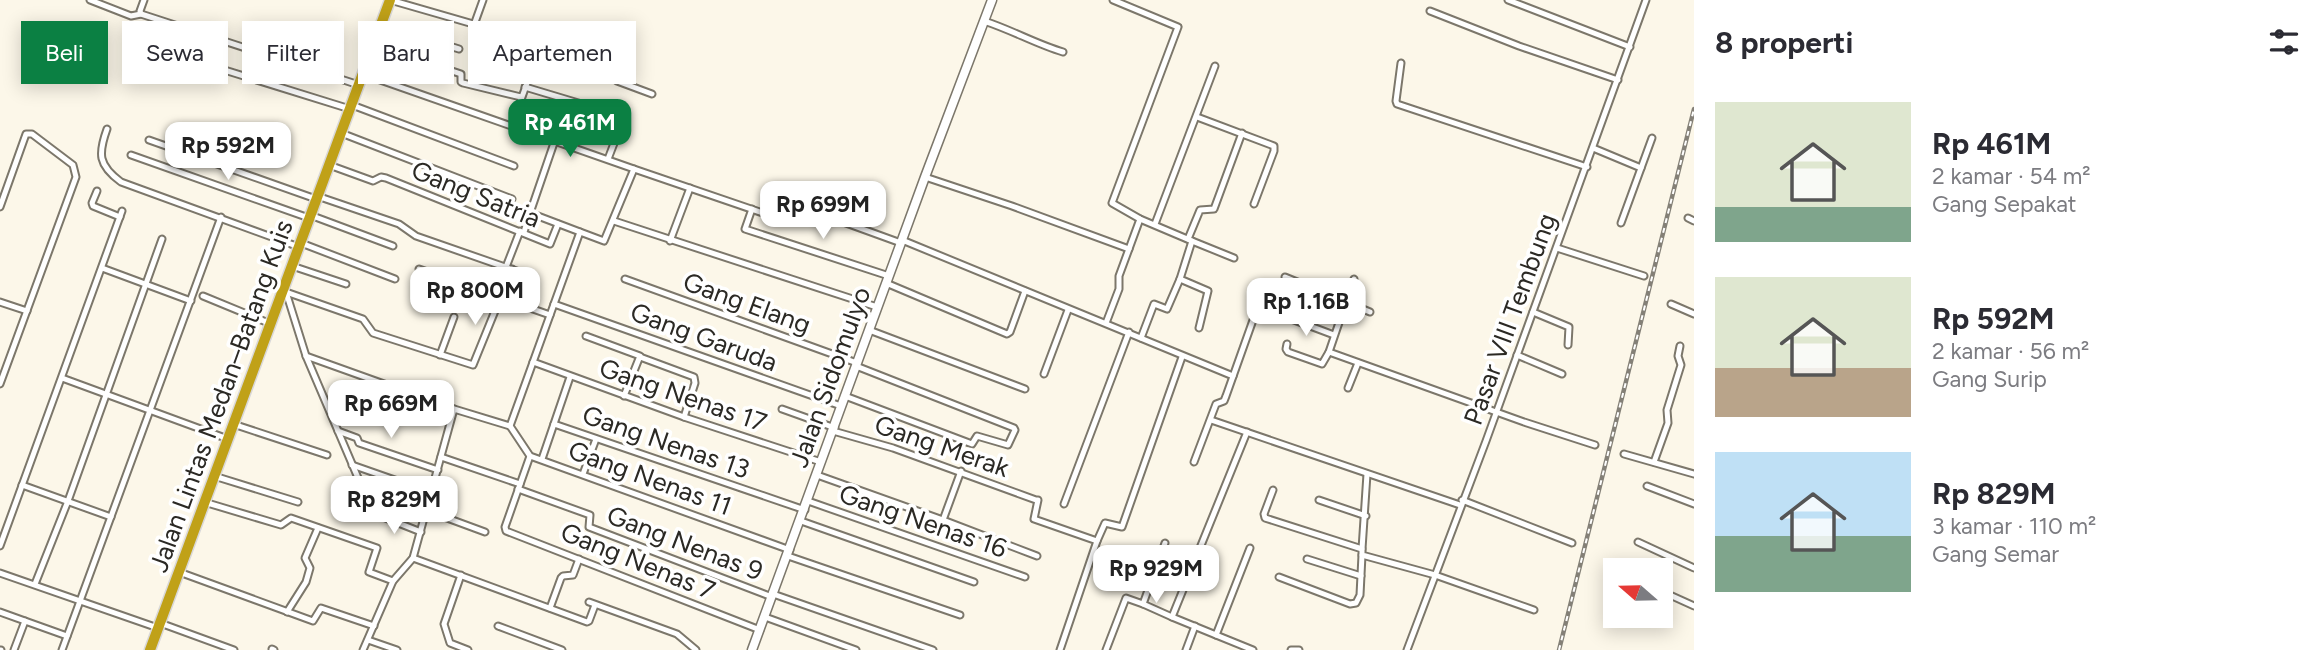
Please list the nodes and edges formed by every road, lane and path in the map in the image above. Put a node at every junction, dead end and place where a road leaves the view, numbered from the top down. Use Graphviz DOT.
graph roads {
  1 [pos="90,0"];
  2 [pos="144,0"];
  3 [pos="390,0"];
  4 [pos="483,0"];
  5 [pos="992,0"];
  6 [pos="1113,0"];
  7 [pos="1510,0"];
  8 [pos="1646,0"];
  9 [pos="1430,11"];
  10 [pos="141,14"];
  11 [pos="382,21"];
  12 [pos="475,21"];
  13 [pos="984,21"];
  14 [pos="468,23"];
  15 [pos="454,47"];
  16 [pos="1630,47"];
  17 [pos="459,49"];
  18 [pos="1063,52"];
  19 [pos="1401,63"];
  20 [pos="1215,66"];
  21 [pos="228,71"];
  22 [pos="454,72"];
  23 [pos="1618,80"];
  24 [pos="392,84"];
  25 [pos="526,84"];
  26 [pos="625,84"];
  27 [pos="359,85"];
  28 [pos="525,87"];
  29 [pos="652,94"];
  30 [pos="522,97"];
  31 [pos="351,107"];
  32 [pos="626,112"];
  33 [pos="1197,117"];
  34 [pos="512,125"];
  35 [pos="107,129"];
  36 [pos="341,133"];
  37 [pos="1242,133"];
  38 [pos="1652,138"];
  39 [pos="149,140"];
  40 [pos="555,140"];
  41 [pos="574,147"];
  42 [pos="1593,148"];
  43 [pos="131,155"];
  44 [pos="608,159"];
  45 [pos="329,165"];
  46 [pos="513,166"];
  47 [pos="1587,167"];
  48 [pos="1641,168"];
  49 [pos="634,169"];
  50 [pos="925,177"];
  51 [pos="690,188"];
  52 [pos="97,191"];
  53 [pos="317,198"];
  54 [pos="512,199"];
  55 [pos="1254,204"];
  56 [pos="0,207"];
  57 [pos="752,209"];
  58 [pos="530,213"];
  59 [pos="221,217"];
  60 [pos="310,217"];
  61 [pos="1140,219"];
  62 [pos="614,221"];
  63 [pos="1621,223"];
  64 [pos="558,224"];
  65 [pos="1155,224"];
  66 [pos="522,231"];
  67 [pos="580,232"];
  68 [pos="162,239"];
  69 [pos="1190,240"];
  70 [pos="670,241"];
  71 [pos="901,242"];
  72 [pos="300,245"];
  73 [pos="393,246"];
  74 [pos="1557,248"];
  75 [pos="1129,249"];
  76 [pos="1234,258"];
  77 [pos="292,266"];
  78 [pos="102,268"];
  79 [pos="509,268"];
  80 [pos="419,269"];
  81 [pos="525,274"];
  82 [pos="1644,276"];
  83 [pos="1285,277"];
  84 [pos="395,279"];
  85 [pos="625,279"];
  86 [pos="888,279"];
  87 [pos="1180,279"];
  88 [pos="1354,279"];
  89 [pos="346,284"];
  90 [pos="146,285"];
  91 [pos="1026,291"];
  92 [pos="1264,292"];
  93 [pos="283,293"];
  94 [pos="203,296"];
  95 [pos="501,298"];
  96 [pos="191,301"];
  97 [pos="0,302"];
  98 [pos="1346,302"];
  99 [pos="554,304"];
  100 [pos="1671,304"];
  101 [pos="877,307"];
  102 [pos="1068,310"];
  103 [pos="27,311"];
  104 [pos="1370,312"];
  105 [pos="1533,312"];
  106 [pos="1694,314"];
  107 [pos="550,315"];
  108 [pos="454,317"];
  109 [pos="1286,317"];
  110 [pos="272,321"];
  111 [pos="1106,323"];
  112 [pos="1199,327"];
  113 [pos="869,330"];
  114 [pos="1129,332"];
  115 [pos="1334,335"];
  116 [pos="586,336"];
  117 [pos="1141,338"];
  118 [pos="1287,344"];
  119 [pos="1568,345"];
  120 [pos="1680,346"];
  121 [pos="1329,352"];
  122 [pos="440,355"];
  123 [pos="1517,355"];
  124 [pos="306,356"];
  125 [pos="640,357"];
  126 [pos="1182,357"];
  127 [pos="533,362"];
  128 [pos="1358,363"];
  129 [pos="856,365"];
  130 [pos="1044,374"];
  131 [pos="1562,374"];
  132 [pos="1233,376"];
  133 [pos="570,377"];
  134 [pos="62,378"];
  135 [pos="0,384"];
  136 [pos="1348,388"];
  137 [pos="1025,389"];
  138 [pos="107,393"];
  139 [pos="624,396"];
  140 [pos="845,396"];
  141 [pos="841,406"];
  142 [pos="454,409"];
  143 [pos="782,409"];
  144 [pos="150,410"];
  145 [pos="1496,412"];
  146 [pos="684,417"];
  147 [pos="1210,420"];
  148 [pos="233,424"];
  149 [pos="554,424"];
  150 [pos="510,426"];
  151 [pos="834,429"];
  152 [pos="337,431"];
  153 [pos="1247,432"];
  154 [pos="228,439"];
  155 [pos="596,439"];
  156 [pos="1595,445"];
  157 [pos="1623,454"];
  158 [pos="327,455"];
  159 [pos="530,456"];
  160 [pos="441,457"];
  161 [pos="542,459"];
  162 [pos="822,462"];
  163 [pos="1194,462"];
  164 [pos="1654,462"];
  165 [pos="352,466"];
  166 [pos="438,470"];
  167 [pos="961,471"];
  168 [pos="583,474"];
  169 [pos="1367,474"];
  170 [pos="1694,474"];
  171 [pos="214,475"];
  172 [pos="817,475"];
  173 [pos="22,485"];
  174 [pos="519,486"];
  175 [pos="1647,486"];
  176 [pos="1273,490"];
  177 [pos="432,493"];
  178 [pos="1319,500"];
  179 [pos="68,502"];
  180 [pos="205,502"];
  181 [pos="298,502"];
  182 [pos="1461,502"];
  183 [pos="1694,503"];
  184 [pos="1064,504"];
  185 [pos="806,506"];
  186 [pos="428,511"];
  187 [pos="1366,516"];
  188 [pos="111,517"];
  189 [pos="943,520"];
  190 [pos="801,521"];
  191 [pos="318,528"];
  192 [pos="421,531"];
  193 [pos="485,532"];
  194 [pos="1097,541"];
  195 [pos="1638,542"];
  196 [pos="1165,543"];
  197 [pos="1572,543"];
  198 [pos="0,546"];
  199 [pos="1250,548"];
  200 [pos="1362,552"];
  201 [pos="789,553"];
  202 [pos="1037,556"];
  203 [pos="413,558"];
  204 [pos="579,559"];
  205 [pos="1307,559"];
  206 [pos="1694,568"];
  207 [pos="178,572"];
  208 [pos="0,573"];
  209 [pos="461,575"];
  210 [pos="1435,575"];
  211 [pos="1361,576"];
  212 [pos="1025,577"];
  213 [pos="1279,577"];
  214 [pos="393,581"];
  215 [pos="974,582"];
  216 [pos="35,584"];
  217 [pos="773,596"];
  218 [pos="1673,596"];
  219 [pos="81,600"];
  220 [pos="589,602"];
  221 [pos="1143,604"];
  222 [pos="596,605"];
  223 [pos="1694,606"];
  224 [pos="550,608"];
  225 [pos="1534,610"];
  226 [pos="0,612"];
  227 [pos="287,612"];
  228 [pos="960,614"];
  229 [pos="765,617"];
  230 [pos="1172,617"];
  231 [pos="25,621"];
  232 [pos="374,625"];
  233 [pos="159,626"];
  234 [pos="498,626"];
  235 [pos="1195,626"];
  236 [pos="760,630"];
  237 [pos="1216,635"];
  238 [pos="67,636"];
  239 [pos="368,640"];
  240 [pos="153,649"];
  241 [pos="14,650"];
  242 [pos="62,650"];
  243 [pos="234,650"];
  244 [pos="363,650"];
  245 [pos="397,650"];
  246 [pos="468,650"];
  247 [pos="562,650"];
  248 [pos="696,650"];
  249 [pos="752,650"];
  250 [pos="856,650"];
  251 [pos="933,650"];
  252 [pos="1060,650"];
  253 [pos="1105,650"];
  254 [pos="1186,650"];
  255 [pos="1253,650"];
  256 [pos="1291,650"];
  257 [pos="1299,650"];
  258 [pos="1407,650"];
  1 -- 10 [label="street"];
  2 -- 10 [label="street"];
  3 -- 11 [label="highway, Jalan Lintas Medan–Batang Kuis"];
  3 -- 14 [label="street"];
  4 -- 12 [label="street"];
  5 -- 13 [label="street, Jalan Sidomulyo"];
  6 -- 61 [label="street"];
  7 -- 16 [label="street"];
  8 -- 16 [label="street, Pasar VIII Tembung"];
  9 -- 23 [label="street"];
  10 -- 27 [label="street"];
  13 -- 18 [label="street"];
  13 -- 50 [label="street, Jalan Sidomulyo"];
  15 -- 17 [label="street"];
  16 -- 23 [label="street, Pasar VIII Tembung"];
  19 -- 47 [label="street"];
  20 -- 33 [label="street"];
  21 -- 31 [label="street"];
  22 -- 30 [label="street"];
  23 -- 42 [label="street, Pasar VIII Tembung"];
  24 -- 34 [label="street"];
  25 -- 28 [label="street"];
  26 -- 29 [label="street"];
  27 -- 31 [label="highway, Jalan Lintas Medan–Batang Kuis"];
  28 -- 30 [label="street"];
  28 -- 41 [label="street"];
  30 -- 34 [label="street"];
  31 -- 36 [label="highway, Jalan Lintas Medan–Batang Kuis"];
  31 -- 46 [label="street"];
  32 -- 44 [label="street"];
  33 -- 37 [label="street"];
  33 -- 65 [label="street"];
  34 -- 40 [label="street"];
  35 -- 59 [label="street"];
  36 -- 45 [label="highway, Jalan Lintas Medan–Batang Kuis"];
  36 -- 54 [label="street"];
  37 -- 55 [label="street"];
  37 -- 69 [label="street"];
  38 -- 48 [label="street"];
  39 -- 53 [label="street"];
  40 -- 41 [label="street"];
  40 -- 58 [label="street"];
  41 -- 44 [label="street"];
  42 -- 47 [label="street, Pasar VIII Tembung"];
  42 -- 48 [label="street"];
  43 -- 60 [label="street"];
  44 -- 49 [label="street"];
  45 -- 53 [label="highway, Jalan Lintas Medan–Batang Kuis"];
  45 -- 66 [label="street, Gang Satria"];
  47 -- 74 [label="street, Pasar VIII Tembung"];
  48 -- 63 [label="street"];
  49 -- 51 [label="street"];
  49 -- 62 [label="street"];
  50 -- 71 [label="street, Jalan Sidomulyo"];
  50 -- 75 [label="street"];
  51 -- 57 [label="street"];
  51 -- 70 [label="street"];
  52 -- 78 [label="street"];
  53 -- 60 [label="highway, Jalan Lintas Medan–Batang Kuis"];
  53 -- 79 [label="street"];
  56 -- 103 [label="street"];
  57 -- 71 [label="street"];
  57 -- 86 [label="street"];
  58 -- 64 [label="street"];
  58 -- 66 [label="street"];
  59 -- 72 [label="street"];
  59 -- 96 [label="street"];
  60 -- 72 [label="highway, Jalan Lintas Medan–Batang Kuis"];
  60 -- 73 [label="street"];
  61 -- 65 [label="street"];
  61 -- 75 [label="street"];
  62 -- 67 [label="street"];
  62 -- 70 [label="street"];
  64 -- 66 [label="street, Gang Satria"];
  64 -- 67 [label="street"];
  65 -- 69 [label="street"];
  66 -- 79 [label="street"];
  67 -- 99 [label="street"];
  68 -- 90 [label="street"];
  69 -- 76 [label="street"];
  69 -- 87 [label="street"];
  70 -- 101 [label="street"];
  71 -- 86 [label="street, Jalan Sidomulyo"];
  71 -- 91 [label="street"];
  72 -- 77 [label="highway, Jalan Lintas Medan–Batang Kuis"];
  72 -- 84 [label="street"];
  74 -- 82 [label="street"];
  74 -- 105 [label="street, Pasar VIII Tembung"];
  75 -- 111 [label="street"];
  77 -- 89 [label="street"];
  77 -- 93 [label="highway, Jalan Lintas Medan–Batang Kuis"];
  78 -- 90 [label="street"];
  78 -- 134 [label="street"];
  79 -- 81 [label="street"];
  79 -- 95 [label="street"];
  80 -- 95 [label="street"];
  83 -- 98 [label="street"];
  85 -- 129 [label="street, Gang Elang"];
  86 -- 91 [label="street"];
  86 -- 101 [label="street, Jalan Sidomulyo"];
  87 -- 112 [label="street"];
  87 -- 117 [label="street"];
  88 -- 98 [label="street"];
  90 -- 96 [label="street"];
  90 -- 138 [label="street"];
  91 -- 102 [label="street"];
  92 -- 132 [label="street"];
  93 -- 110 [label="highway, Jalan Lintas Medan–Batang Kuis"];
  93 -- 122 [label="street"];
  93 -- 124 [label="street"];
  94 -- 110 [label="street"];
  95 -- 107 [label="street"];
  95 -- 122 [label="street"];
  96 -- 144 [label="street"];
  97 -- 103 [label="street"];
  98 -- 104 [label="street"];
  98 -- 115 [label="street"];
  99 -- 107 [label="street"];
  99 -- 141 [label="street, Gang Garuda"];
  100 -- 106 [label="street"];
  101 -- 113 [label="street, Jalan Sidomulyo"];
  102 -- 111 [label="street"];
  102 -- 130 [label="street"];
  103 -- 135 [label="street"];
  105 -- 119 [label="street"];
  105 -- 123 [label="street, Pasar VIII Tembung"];
  107 -- 127 [label="street"];
  108 -- 122 [label="street"];
  109 -- 115 [label="street"];
  110 -- 148 [label="highway, Jalan Lintas Medan–Batang Kuis"];
  111 -- 114 [label="street"];
  113 -- 129 [label="street, Jalan Sidomulyo"];
  113 -- 137 [label="street"];
  114 -- 117 [label="street"];
  114 -- 184 [label="street"];
  115 -- 121 [label="street"];
  116 -- 125 [label="street"];
  117 -- 126 [label="street"];
  118 -- 121 [label="street"];
  120 -- 164 [label="street"];
  121 -- 128 [label="street"];
  123 -- 131 [label="street"];
  123 -- 145 [label="street, Pasar VIII Tembung"];
  124 -- 142 [label="street"];
  124 -- 152 [label="street"];
  125 -- 139 [label="street"];
  125 -- 146 [label="street"];
  126 -- 132 [label="street"];
  126 -- 194 [label="street"];
  127 -- 133 [label="street, Gang Nenas 17"];
  127 -- 150 [label="street"];
  128 -- 136 [label="street"];
  128 -- 145 [label="street"];
  129 -- 140 [label="street, Jalan Sidomulyo"];
  129 -- 140 [label="street, Gang Elang"];
  132 -- 147 [label="street"];
  133 -- 139 [label="street, Gang Nenas 17"];
  133 -- 149 [label="street"];
  134 -- 138 [label="street"];
  134 -- 173 [label="street"];
  138 -- 144 [label="street"];
  138 -- 179 [label="street"];
  139 -- 146 [label="street, Gang Nenas 17"];
  140 -- 141 [label="street, Jalan Sidomulyo"];
  141 -- 151 [label="street, Jalan Sidomulyo"];
  142 -- 150 [label="street"];
  142 -- 160 [label="street"];
  143 -- 151 [label="street, Gang Merak"];
  144 -- 154 [label="street"];
  144 -- 188 [label="street"];
  145 -- 156 [label="street"];
  145 -- 182 [label="street, Pasar VIII Tembung"];
  146 -- 162 [label="street, Gang Nenas 17"];
  147 -- 153 [label="street"];
  147 -- 163 [label="street"];
  148 -- 154 [label="highway, Jalan Lintas Medan–Batang Kuis"];
  148 -- 158 [label="street"];
  149 -- 155 [label="street, Gang Nenas 13"];
  149 -- 161 [label="street"];
  150 -- 159 [label="street, Gang Nenas 11"];
  151 -- 162 [label="street, Jalan Sidomulyo"];
  151 -- 167 [label="street, Gang Merak"];
  152 -- 165 [label="street"];
  152 -- 166 [label="street"];
  153 -- 169 [label="street"];
  153 -- 230 [label="street"];
  154 -- 171 [label="highway, Jalan Lintas Medan–Batang Kuis"];
  155 -- 168 [label="street"];
  155 -- 185 [label="street, Gang Nenas 13"];
  157 -- 164 [label="street"];
  159 -- 161 [label="street, Gang Nenas 11"];
  159 -- 174 [label="street"];
  160 -- 166 [label="street"];
  160 -- 174 [label="street"];
  161 -- 168 [label="street, Gang Nenas 11"];
  162 -- 172 [label="street, Jalan Sidomulyo"];
  164 -- 170 [label="street"];
  165 -- 177 [label="street"];
  165 -- 192 [label="street"];
  166 -- 177 [label="street"];
  167 -- 189 [label="street"];
  167 -- 194 [label="street, Gang Merak"];
  168 -- 201 [label="street, Gang Nenas 11"];
  169 -- 182 [label="street"];
  169 -- 187 [label="street"];
  171 -- 180 [label="highway, Jalan Lintas Medan–Batang Kuis"];
  171 -- 181 [label="street"];
  172 -- 185 [label="street, Jalan Sidomulyo"];
  172 -- 189 [label="street"];
  173 -- 179 [label="street"];
  173 -- 198 [label="street"];
  174 -- 204 [label="street, Gang Nenas 7"];
  174 -- 217 [label="street, Gang Nenas 9"];
  175 -- 183 [label="street"];
  176 -- 200 [label="street"];
  177 -- 186 [label="street"];
  178 -- 187 [label="street"];
  179 -- 188 [label="street"];
  179 -- 216 [label="street"];
  180 -- 191 [label="street"];
  180 -- 207 [label="highway, Jalan Lintas Medan–Batang Kuis"];
  182 -- 197 [label="street"];
  182 -- 210 [label="street, Pasar VIII Tembung"];
  185 -- 190 [label="street, Jalan Sidomulyo"];
  185 -- 212 [label="street, Gang Nenas 16"];
  186 -- 192 [label="street"];
  186 -- 193 [label="street"];
  187 -- 200 [label="street"];
  188 -- 219 [label="street"];
  189 -- 202 [label="street"];
  190 -- 201 [label="street, Jalan Sidomulyo"];
  190 -- 215 [label="street"];
  191 -- 214 [label="street"];
  191 -- 227 [label="street"];
  192 -- 203 [label="street"];
  194 -- 252 [label="street"];
  195 -- 206 [label="street"];
  196 -- 221 [label="street"];
  199 -- 237 [label="street"];
  200 -- 210 [label="street"];
  200 -- 211 [label="street"];
  201 -- 217 [label="street, Jalan Sidomulyo"];
  201 -- 228 [label="street, Gang Nenas 11"];
  203 -- 209 [label="street"];
  203 -- 214 [label="street"];
  204 -- 224 [label="street"];
  204 -- 236 [label="street, Gang Nenas 7"];
  205 -- 211 [label="street"];
  207 -- 227 [label="street"];
  207 -- 233 [label="highway, Jalan Lintas Medan–Batang Kuis"];
  208 -- 216 [label="street"];
  209 -- 224 [label="street"];
  209 -- 246 [label="street"];
  210 -- 225 [label="street"];
  210 -- 258 [label="street, Pasar VIII Tembung"];
  211 -- 213 [label="street"];
  214 -- 232 [label="street"];
  216 -- 219 [label="street"];
  217 -- 229 [label="street, Jalan Sidomulyo"];
  217 -- 251 [label="street"];
  218 -- 223 [label="street"];
  219 -- 233 [label="street"];
  219 -- 238 [label="street"];
  220 -- 222 [label="street"];
  221 -- 230 [label="street"];
  221 -- 253 [label="street"];
  222 -- 224 [label="street"];
  222 -- 248 [label="street"];
  226 -- 231 [label="street"];
  227 -- 232 [label="street"];
  229 -- 236 [label="street, Jalan Sidomulyo"];
  229 -- 250 [label="street"];
  230 -- 235 [label="street"];
  231 -- 238 [label="street"];
  231 -- 241 [label="street"];
  232 -- 239 [label="street"];
  233 -- 240 [label="highway, Jalan Lintas Medan–Batang Kuis"];
  233 -- 243 [label="street"];
  234 -- 247 [label="street"];
  235 -- 237 [label="street"];
  235 -- 254 [label="street"];
  236 -- 249 [label="street, Jalan Sidomulyo"];
  237 -- 255 [label="street"];
  238 -- 242 [label="street"];
  239 -- 244 [label="street"];
  239 -- 245 [label="street"];
  256 -- 257 [label="street"];
}
